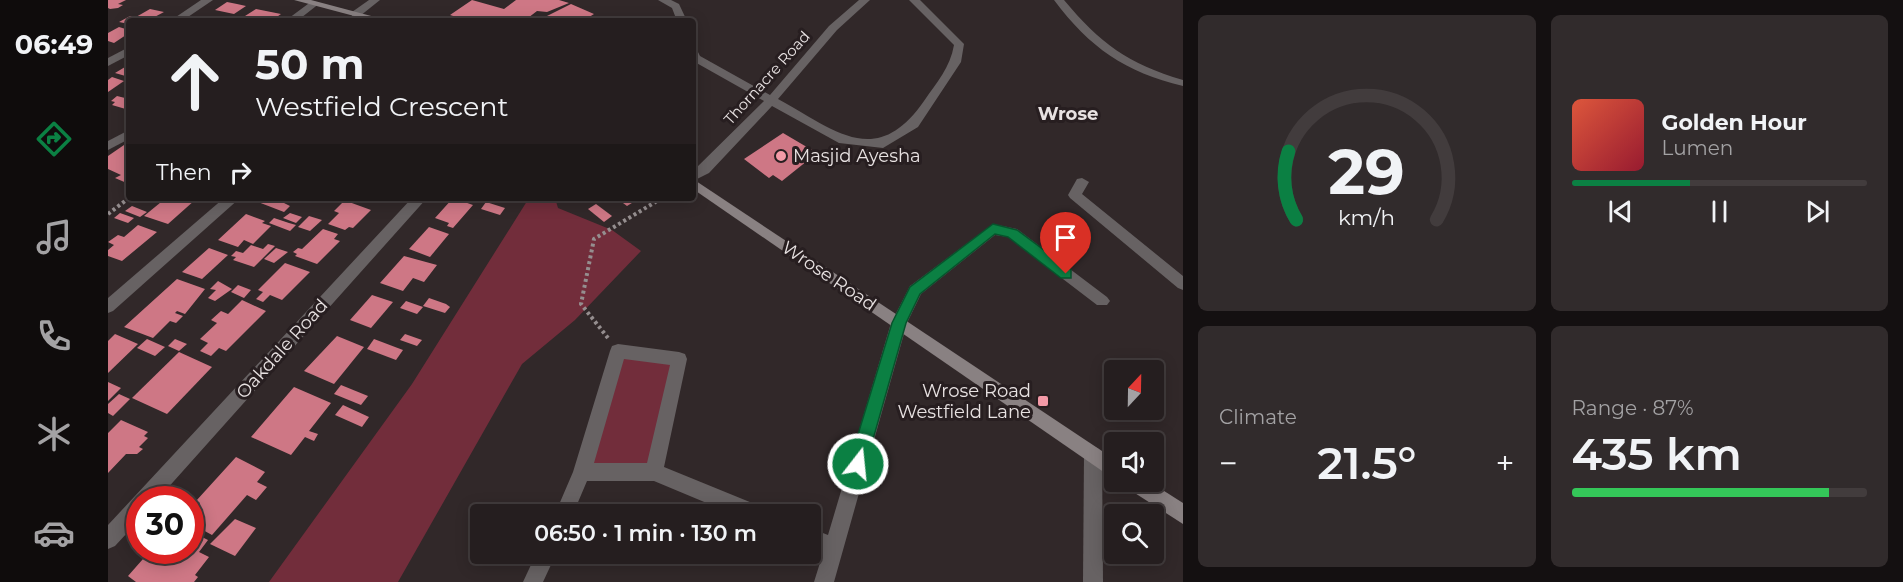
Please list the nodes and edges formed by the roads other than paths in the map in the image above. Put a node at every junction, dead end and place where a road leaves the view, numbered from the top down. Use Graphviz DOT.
graph roads {
  1 [pos="208,0"];
  2 [pos="299,0"];
  3 [pos="375,0"];
  4 [pos="663,0"];
  5 [pos="687,0"];
  6 [pos="865,0"];
  7 [pos="915,0"];
  8 [pos="1059,0"];
  9 [pos="315,3"];
  10 [pos="676,6"];
  11 [pos="356,14"];
  12 [pos="180,18"];
  13 [pos="294,18"];
  14 [pos="373,18"];
  15 [pos="681,18"];
  16 [pos="126,52"];
  17 [pos="696,59"];
  18 [pos="108,63"];
  19 [pos="1183,83"];
  20 [pos="772,99"];
  21 [pos="126,136"];
  22 [pos="108,146"];
  23 [pos="696,175"];
  24 [pos="1082,182"];
  25 [pos="696,185"];
  26 [pos="230,201"];
  27 [pos="417,201"];
  28 [pos="1183,284"];
  29 [pos="1102,301"];
  30 [pos="108,307"];
  31 [pos="899,323"];
  32 [pos="1094,454"];
  33 [pos="1104,462"];
  34 [pos="582,472"];
  35 [pos="654,472"];
  36 [pos="157,486"];
  37 [pos="1149,492"];
  38 [pos="568,504"];
  39 [pos="731,504"];
  40 [pos="1183,514"];
  41 [pos="126,520"];
  42 [pos="108,539"];
  43 [pos="821,542"];
  44 [pos="833,547"];
  45 [pos="541,564"];
  46 [pos="533,582"];
  47 [pos="824,582"];
  48 [pos="1094,582"];
  1 -- 12 [label="street"];
  2 -- 9 [label="street"];
  3 -- 11 [label="street"];
  4 -- 10 [label="street"];
  5 -- 10 [label="street"];
  6 -- 20 [label="street, Thornacre Road"];
  7 -- 20 [label="street"];
  8 -- 19 [label="street"];
  9 -- 11 [label="street"];
  9 -- 13 [label="street"];
  10 -- 15 [label="street"];
  11 -- 14 [label="street"];
  16 -- 18 [label="street"];
  17 -- 20 [label="street"];
  20 -- 23 [label="street, Thornacre Road"];
  21 -- 22 [label="street"];
  24 -- 28 [label="street"];
  25 -- 31 [label="street, Wrose Road"];
  26 -- 30 [label="street"];
  27 -- 36 [label="street, Oakdale Road"];
  29 -- 31 [label="street"];
  31 -- 32 [label="street, Wrose Road"];
  31 -- 44 [label="street"];
  32 -- 33 [label="street, Wrose Road"];
  32 -- 48 [label="street"];
  34 -- 35 [label="street"];
  34 -- 35 [label="street"];
  34 -- 38 [label="street"];
  35 -- 39 [label="street"];
  37 -- 40 [label="street"];
  41 -- 42 [label="street"];
  43 -- 44 [label="street"];
  44 -- 47 [label="street"];
  45 -- 46 [label="street"];
}
